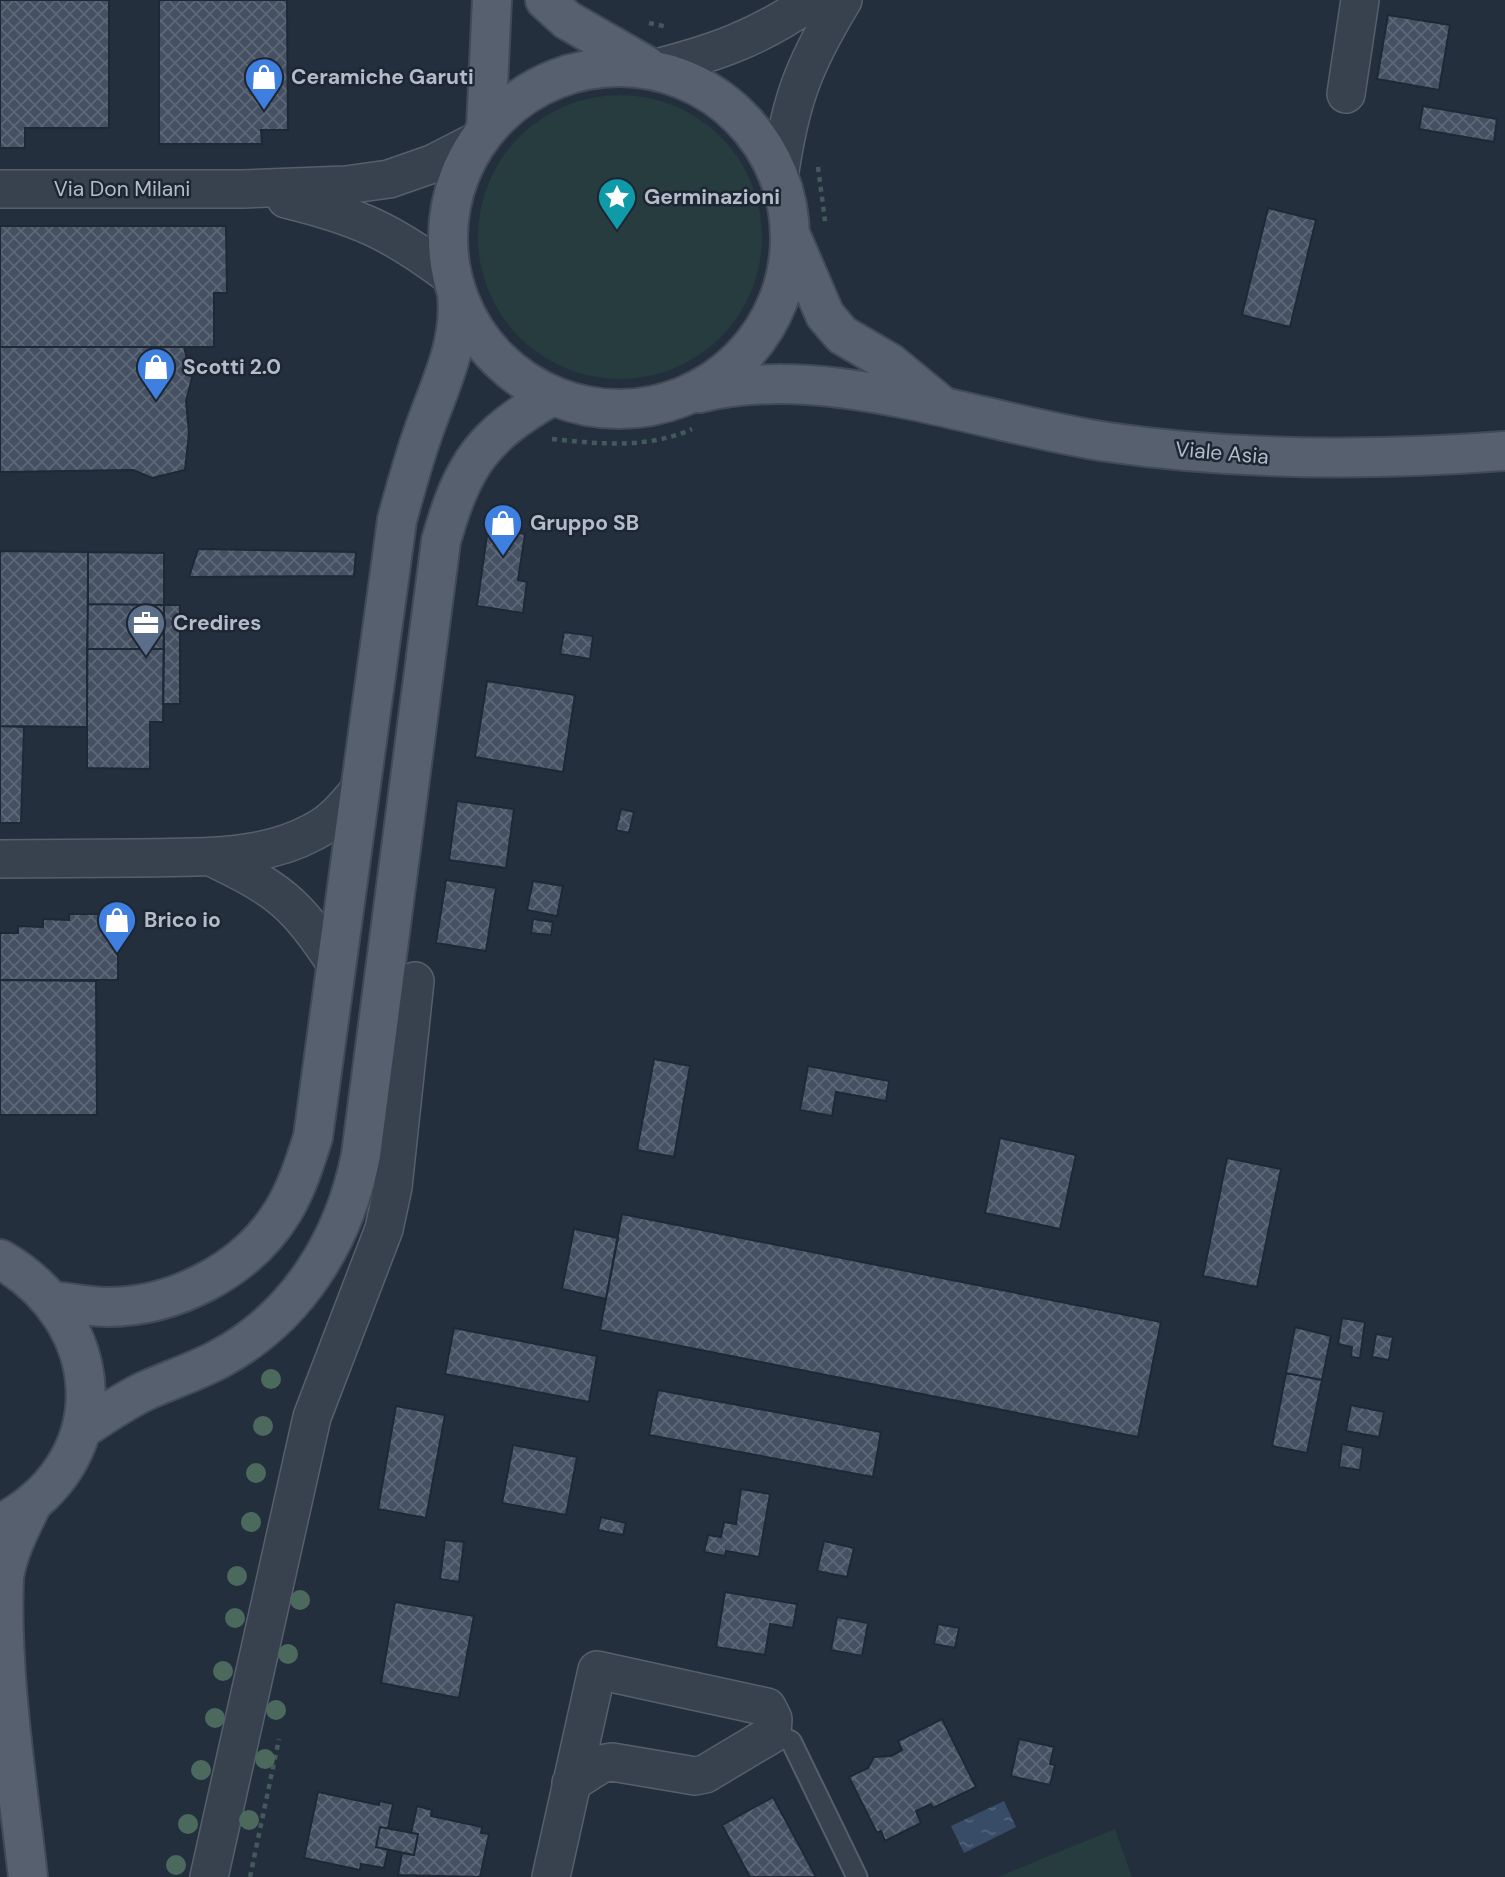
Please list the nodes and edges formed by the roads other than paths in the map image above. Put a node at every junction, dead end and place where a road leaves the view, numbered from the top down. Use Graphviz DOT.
graph roads {
  1 [pos="492,0"];
  2 [pos="545,0"];
  3 [pos="812,0"];
  4 [pos="843,0"];
  5 [pos="1360,0"];
  6 [pos="652,69"];
  7 [pos="1346,94"];
  8 [pos="481,135"];
  9 [pos="779,178"];
  10 [pos="0,189"];
  11 [pos="244,189"];
  12 [pos="808,233"];
  13 [pos="454,286"];
  14 [pos="552,396"];
  15 [pos="943,406"];
  16 [pos="690,412"];
  17 [pos="1505,451"];
  18 [pos="360,789"];
  19 [pos="211,857"];
  20 [pos="0,859"];
  21 [pos="337,966"];
  22 [pos="415,981"];
  23 [pos="0,1259"];
  24 [pos="54,1300"];
  25 [pos="81,1430"];
  26 [pos="15,1515"];
  27 [pos="772,1734"];
  28 [pos="571,1783"];
  29 [pos="28,1877"];
  30 [pos="209,1877"];
  31 [pos="551,1877"];
  32 [pos="857,1877"];
  1 -- 8 [label="main road"];
  2 -- 6 [label="main road"];
  3 -- 6 [label="street"];
  4 -- 9 [label="street"];
  5 -- 7 [label="street"];
  6 -- 8 [label="main road"];
  6 -- 9 [label="main road"];
  8 -- 11 [label="street, Via Don Milani"];
  8 -- 13 [label="main road"];
  9 -- 12 [label="main road"];
  10 -- 11 [label="street, Via Don Milani"];
  11 -- 13 [label="street, Via Don Milani"];
  12 -- 15 [label="main road"];
  12 -- 16 [label="main road"];
  13 -- 14 [label="main road"];
  13 -- 18 [label="main road"];
  14 -- 16 [label="main road"];
  14 -- 25 [label="main road"];
  15 -- 16 [label="main road, Viale Asia"];
  15 -- 17 [label="main road, Viale Asia"];
  18 -- 19 [label="street"];
  18 -- 21 [label="main road"];
  19 -- 20 [label="street"];
  19 -- 21 [label="street"];
  21 -- 24 [label="main road"];
  22 -- 30 [label="street"];
  23 -- 24 [label="main road"];
  24 -- 25 [label="main road"];
  25 -- 26 [label="main road"];
  26 -- 29 [label="main road"];
  27 -- 28 [label="street"];
  27 -- 28 [label="street"];
  27 -- 32 [label="lane"];
  28 -- 31 [label="street"];
}
